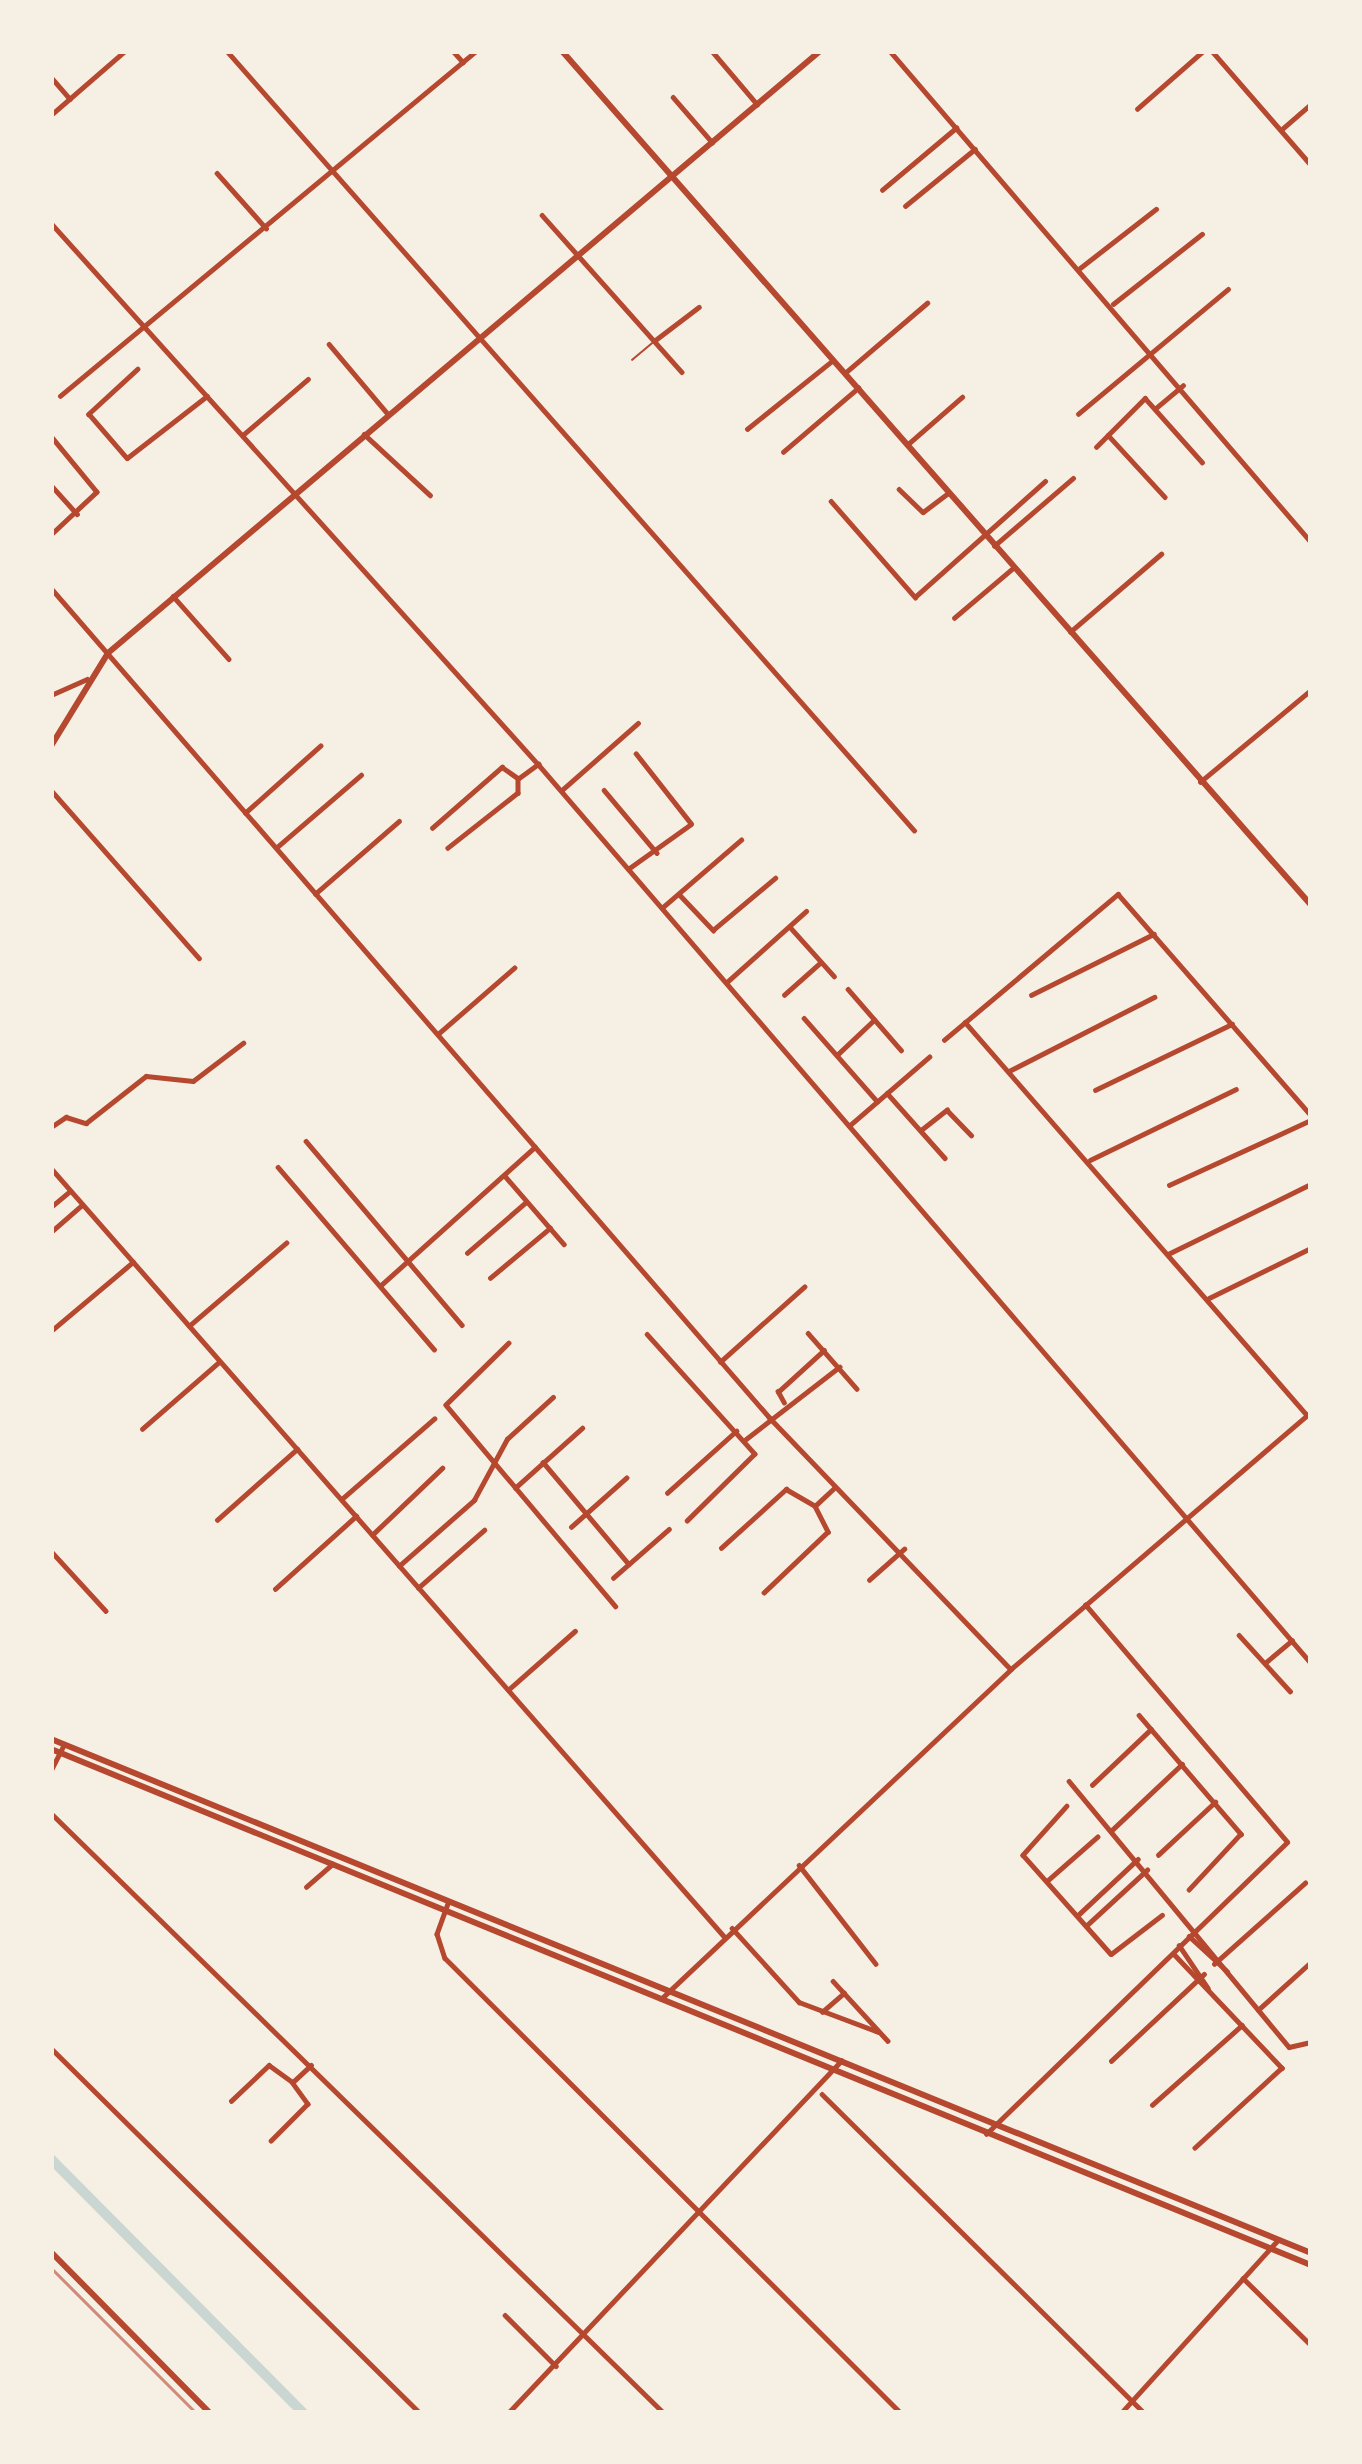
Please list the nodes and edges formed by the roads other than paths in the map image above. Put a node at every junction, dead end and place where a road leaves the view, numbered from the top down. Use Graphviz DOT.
graph roads {
  1 [pos="125,51"];
  2 [pos="227,51"];
  3 [pos="453,51"];
  4 [pos="476,51"];
  5 [pos="562,51"];
  6 [pos="712,51"];
  7 [pos="820,51"];
  8 [pos="890,51"];
  9 [pos="1203,51"];
  10 [pos="1212,51"];
  11 [pos="463,62"];
  12 [pos="51,77"];
  13 [pos="673,97"];
  14 [pos="70,99"];
  15 [pos="758,104"];
  16 [pos="1311,104"];
  17 [pos="1137,109"];
  18 [pos="51,115"];
  19 [pos="956,128"];
  20 [pos="1281,130"];
  21 [pos="712,142"];
  22 [pos="975,149"];
  23 [pos="1311,165"];
  24 [pos="218,173"];
  25 [pos="334,175"];
  26 [pos="672,176"];
  27 [pos="882,190"];
  28 [pos="904,206"];
  29 [pos="1156,209"];
  30 [pos="542,214"];
  31 [pos="51,223"];
  32 [pos="266,228"];
  33 [pos="1202,234"];
  34 [pos="578,254"];
  35 [pos="1080,268"];
  36 [pos="1228,289"];
  37 [pos="926,303"];
  38 [pos="1113,304"];
  39 [pos="699,307"];
  40 [pos="143,324"];
  41 [pos="477,338"];
  42 [pos="654,341"];
  43 [pos="328,344"];
  44 [pos="1155,350"];
  45 [pos="632,360"];
  46 [pos="833,360"];
  47 [pos="138,370"];
  48 [pos="682,372"];
  49 [pos="845,374"];
  50 [pos="308,379"];
  51 [pos="1183,385"];
  52 [pos="858,388"];
  53 [pos="60,396"];
  54 [pos="206,396"];
  55 [pos="962,398"];
  56 [pos="1156,408"];
  57 [pos="388,414"];
  58 [pos="1078,415"];
  59 [pos="747,430"];
  60 [pos="243,434"];
  61 [pos="364,434"];
  62 [pos="1108,435"];
  63 [pos="51,436"];
  64 [pos="907,446"];
  65 [pos="1096,447"];
  66 [pos="783,452"];
  67 [pos="1202,462"];
  68 [pos="1072,478"];
  69 [pos="1045,481"];
  70 [pos="51,485"];
  71 [pos="899,489"];
  72 [pos="296,493"];
  73 [pos="948,493"];
  74 [pos="430,495"];
  75 [pos="1165,497"];
  76 [pos="831,501"];
  77 [pos="77,514"];
  78 [pos="51,535"];
  79 [pos="986,537"];
  80 [pos="1311,542"];
  81 [pos="994,546"];
  82 [pos="1161,554"];
  83 [pos="1013,568"];
  84 [pos="51,588"];
  85 [pos="173,596"];
  86 [pos="954,618"];
  87 [pos="1070,632"];
  88 [pos="107,653"];
  89 [pos="229,659"];
  90 [pos="87,679"];
  91 [pos="1311,690"];
  92 [pos="51,695"];
  93 [pos="638,723"];
  94 [pos="51,746"];
  95 [pos="320,746"];
  96 [pos="636,754"];
  97 [pos="538,764"];
  98 [pos="361,775"];
  99 [pos="518,778"];
  100 [pos="1200,782"];
  101 [pos="51,790"];
  102 [pos="604,790"];
  103 [pos="561,791"];
  104 [pos="244,813"];
  105 [pos="399,821"];
  106 [pos="432,828"];
  107 [pos="914,830"];
  108 [pos="741,840"];
  109 [pos="276,848"];
  110 [pos="448,848"];
  111 [pos="657,853"];
  112 [pos="628,869"];
  113 [pos="775,878"];
  114 [pos="315,894"];
  115 [pos="679,895"];
  116 [pos="1311,905"];
  117 [pos="663,908"];
  118 [pos="806,911"];
  119 [pos="789,926"];
  120 [pos="1154,934"];
  121 [pos="199,958"];
  122 [pos="820,963"];
  123 [pos="514,968"];
  124 [pos="834,976"];
  125 [pos="727,982"];
  126 [pos="848,989"];
  127 [pos="1031,994"];
  128 [pos="784,995"];
  129 [pos="1154,997"];
  130 [pos="804,1018"];
  131 [pos="874,1020"];
  132 [pos="965,1022"];
  133 [pos="1232,1024"];
  134 [pos="438,1034"];
  135 [pos="944,1040"];
  136 [pos="243,1043"];
  137 [pos="902,1050"];
  138 [pos="837,1055"];
  139 [pos="929,1058"];
  140 [pos="1010,1071"];
  141 [pos="1236,1089"];
  142 [pos="1095,1090"];
  143 [pos="886,1093"];
  144 [pos="878,1101"];
  145 [pos="1311,1118"];
  146 [pos="849,1126"];
  147 [pos="51,1127"];
  148 [pos="921,1130"];
  149 [pos="971,1135"];
  150 [pos="306,1141"];
  151 [pos="535,1147"];
  152 [pos="945,1158"];
  153 [pos="1088,1161"];
  154 [pos="278,1167"];
  155 [pos="51,1168"];
  156 [pos="503,1174"];
  157 [pos="1311,1184"];
  158 [pos="1169,1185"];
  159 [pos="70,1191"];
  160 [pos="527,1201"];
  161 [pos="82,1205"];
  162 [pos="51,1208"];
  163 [pos="551,1227"];
  164 [pos="51,1232"];
  165 [pos="286,1243"];
  166 [pos="564,1244"];
  167 [pos="1311,1248"];
  168 [pos="467,1253"];
  169 [pos="1168,1254"];
  170 [pos="408,1261"];
  171 [pos="133,1262"];
  172 [pos="490,1279"];
  173 [pos="380,1286"];
  174 [pos="804,1287"];
  175 [pos="1207,1299"];
  176 [pos="462,1324"];
  177 [pos="189,1326"];
  178 [pos="51,1331"];
  179 [pos="808,1333"];
  180 [pos="647,1334"];
  181 [pos="509,1342"];
  182 [pos="434,1349"];
  183 [pos="824,1351"];
  184 [pos="220,1361"];
  185 [pos="720,1362"];
  186 [pos="839,1367"];
  187 [pos="857,1389"];
  188 [pos="553,1397"];
  189 [pos="784,1403"];
  190 [pos="1309,1413"];
  191 [pos="769,1417"];
  192 [pos="434,1419"];
  193 [pos="582,1427"];
  194 [pos="142,1429"];
  195 [pos="736,1430"];
  196 [pos="744,1440"];
  197 [pos="297,1449"];
  198 [pos="543,1462"];
  199 [pos="495,1464"];
  200 [pos="442,1468"];
  201 [pos="626,1478"];
  202 [pos="515,1488"];
  203 [pos="834,1488"];
  204 [pos="667,1493"];
  205 [pos="341,1500"];
  206 [pos="815,1506"];
  207 [pos="586,1513"];
  208 [pos="356,1516"];
  209 [pos="1186,1519"];
  210 [pos="218,1520"];
  211 [pos="686,1521"];
  212 [pos="571,1527"];
  213 [pos="484,1529"];
  214 [pos="668,1529"];
  215 [pos="372,1535"];
  216 [pos="721,1548"];
  217 [pos="904,1549"];
  218 [pos="51,1551"];
  219 [pos="629,1564"];
  220 [pos="399,1566"];
  221 [pos="613,1578"];
  222 [pos="869,1580"];
  223 [pos="418,1588"];
  224 [pos="275,1589"];
  225 [pos="764,1593"];
  226 [pos="1085,1605"];
  227 [pos="615,1606"];
  228 [pos="106,1612"];
  229 [pos="575,1631"];
  230 [pos="1239,1635"];
  231 [pos="1292,1640"];
  232 [pos="1311,1663"];
  233 [pos="1265,1664"];
  234 [pos="1011,1669"];
  235 [pos="508,1690"];
  236 [pos="1290,1691"];
  237 [pos="1139,1715"];
  238 [pos="1151,1729"];
  239 [pos="51,1739"];
  240 [pos="51,1749"];
  241 [pos="62,1749"];
  242 [pos="1182,1764"];
  243 [pos="51,1770"];
  244 [pos="1069,1781"];
  245 [pos="1091,1785"];
  246 [pos="1215,1802"];
  247 [pos="1067,1806"];
  248 [pos="51,1813"];
  249 [pos="1112,1830"];
  250 [pos="1096,1837"];
  251 [pos="1158,1855"];
  252 [pos="1138,1859"];
  253 [pos="332,1864"];
  254 [pos="799,1865"];
  255 [pos="1147,1870"];
  256 [pos="1046,1882"];
  257 [pos="1305,1883"];
  258 [pos="306,1887"];
  259 [pos="1189,1890"];
  260 [pos="449,1901"];
  261 [pos="446,1911"];
  262 [pos="1162,1915"];
  263 [pos="1077,1916"];
  264 [pos="1086,1926"];
  265 [pos="731,1928"];
  266 [pos="1198,1928"];
  267 [pos="723,1935"];
  268 [pos="1189,1936"];
  269 [pos="1179,1945"];
  270 [pos="1172,1952"];
  271 [pos="1221,1958"];
  272 [pos="1311,1962"];
  273 [pos="876,1964"];
  274 [pos="1214,1964"];
  275 [pos="1227,1971"];
  276 [pos="1204,1975"];
  277 [pos="833,1981"];
  278 [pos="1197,1981"];
  279 [pos="664,1988"];
  280 [pos="1208,1988"];
  281 [pos="844,1993"];
  282 [pos="662,1999"];
  283 [pos="1258,2010"];
  284 [pos="822,2012"];
  285 [pos="1244,2024"];
  286 [pos="880,2032"];
  287 [pos="888,2041"];
  288 [pos="1311,2042"];
  289 [pos="51,2048"];
  290 [pos="1111,2061"];
  291 [pos="841,2062"];
  292 [pos="311,2065"];
  293 [pos="836,2072"];
  294 [pos="292,2082"];
  295 [pos="822,2094"];
  296 [pos="231,2101"];
  297 [pos="1152,2105"];
  298 [pos="992,2123"];
  299 [pos="986,2134"];
  300 [pos="272,2141"];
  301 [pos="1196,2148"];
  302 [pos="703,2217"];
  303 [pos="1278,2240"];
  304 [pos="1271,2249"];
  305 [pos="51,2252"];
  306 [pos="1311,2253"];
  307 [pos="1311,2265"];
  308 [pos="1243,2278"];
  309 [pos="505,2314"];
  310 [pos="587,2335"];
  311 [pos="1311,2345"];
  312 [pos="556,2366"];
  313 [pos="1132,2401"];
  314 [pos="210,2413"];
  315 [pos="420,2413"];
  316 [pos="508,2413"];
  317 [pos="664,2413"];
  318 [pos="901,2413"];
  319 [pos="1121,2413"];
  320 [pos="1144,2413"];
  1 -- 14 [label="street"];
  2 -- 25 [label="street"];
  3 -- 11 [label="street"];
  4 -- 11 [label="street"];
  5 -- 26 [label="main road"];
  6 -- 15 [label="street"];
  7 -- 15 [label="main road"];
  8 -- 19 [label="street"];
  9 -- 17 [label="street"];
  10 -- 20 [label="street"];
  11 -- 25 [label="street"];
  12 -- 14 [label="street"];
  13 -- 21 [label="street"];
  14 -- 18 [label="street"];
  15 -- 21 [label="main road"];
  16 -- 20 [label="street"];
  19 -- 22 [label="street"];
  19 -- 27 [label="street"];
  20 -- 23 [label="street"];
  21 -- 26 [label="main road"];
  22 -- 28 [label="street"];
  22 -- 35 [label="street"];
  24 -- 32 [label="street"];
  25 -- 32 [label="street"];
  25 -- 41 [label="street"];
  26 -- 34 [label="main road"];
  26 -- 46 [label="main road"];
  29 -- 35 [label="street"];
  30 -- 34 [label="street"];
  31 -- 40 [label="street"];
  32 -- 40 [label="street"];
  33 -- 38 [label="street"];
  34 -- 41 [label="main road"];
  34 -- 42 [label="street"];
  35 -- 38 [label="street"];
  36 -- 44 [label="street"];
  37 -- 49 [label="street"];
  38 -- 44 [label="street"];
  39 -- 42 [label="street"];
  40 -- 53 [label="street"];
  40 -- 54 [label="street"];
  41 -- 57 [label="main road"];
  41 -- 107 [label="street"];
  42 -- 45 [label="lane"];
  42 -- 48 [label="street"];
  43 -- 57 [label="street"];
  44 -- 51 [label="street"];
  44 -- 58 [label="street"];
  46 -- 49 [label="main road"];
  46 -- 59 [label="street"];
  47 -- 54 [label="street"];
  49 -- 52 [label="main road"];
  50 -- 60 [label="street"];
  51 -- 56 [label="street"];
  51 -- 80 [label="street"];
  52 -- 64 [label="main road"];
  52 -- 66 [label="street"];
  54 -- 60 [label="street"];
  55 -- 64 [label="street"];
  56 -- 62 [label="street"];
  56 -- 67 [label="street"];
  57 -- 61 [label="main road"];
  60 -- 72 [label="street"];
  61 -- 72 [label="main road"];
  61 -- 74 [label="street"];
  62 -- 65 [label="street"];
  62 -- 75 [label="street"];
  63 -- 77 [label="street"];
  64 -- 73 [label="main road"];
  68 -- 81 [label="street"];
  69 -- 79 [label="street"];
  70 -- 77 [label="street"];
  71 -- 73 [label="street"];
  72 -- 85 [label="main road"];
  72 -- 97 [label="street"];
  73 -- 79 [label="main road"];
  76 -- 79 [label="street"];
  77 -- 78 [label="street"];
  79 -- 81 [label="main road"];
  81 -- 83 [label="main road"];
  82 -- 87 [label="street"];
  83 -- 86 [label="street"];
  83 -- 87 [label="main road"];
  84 -- 88 [label="street"];
  85 -- 88 [label="main road"];
  85 -- 89 [label="street"];
  87 -- 100 [label="main road"];
  88 -- 90 [label="main road"];
  88 -- 104 [label="street"];
  90 -- 92 [label="street"];
  90 -- 94 [label="main road"];
  91 -- 100 [label="street"];
  93 -- 103 [label="street"];
  95 -- 104 [label="street"];
  96 -- 111 [label="street"];
  97 -- 99 [label="street"];
  97 -- 103 [label="street"];
  98 -- 109 [label="street"];
  99 -- 106 [label="street"];
  99 -- 110 [label="street"];
  100 -- 116 [label="main road"];
  101 -- 121 [label="street"];
  102 -- 111 [label="street"];
  103 -- 112 [label="street"];
  104 -- 109 [label="street"];
  105 -- 114 [label="street"];
  108 -- 115 [label="street"];
  109 -- 114 [label="street"];
  111 -- 112 [label="street"];
  112 -- 117 [label="street"];
  113 -- 115 [label="street"];
  114 -- 134 [label="street"];
  115 -- 117 [label="street"];
  117 -- 125 [label="street"];
  118 -- 119 [label="street"];
  119 -- 122 [label="street"];
  119 -- 125 [label="street"];
  120 -- 127 [label="street"];
  120 -- 132 [label="street"];
  120 -- 133 [label="street"];
  122 -- 124 [label="street"];
  122 -- 128 [label="street"];
  123 -- 134 [label="street"];
  125 -- 146 [label="street"];
  126 -- 131 [label="street"];
  129 -- 140 [label="street"];
  130 -- 138 [label="street"];
  131 -- 137 [label="street"];
  131 -- 138 [label="street"];
  132 -- 135 [label="street"];
  132 -- 140 [label="street"];
  133 -- 142 [label="street"];
  133 -- 145 [label="street"];
  134 -- 151 [label="street"];
  136 -- 147 [label="street"];
  138 -- 144 [label="street"];
  139 -- 143 [label="street"];
  140 -- 153 [label="street"];
  141 -- 153 [label="street"];
  143 -- 144 [label="street"];
  143 -- 148 [label="street"];
  144 -- 146 [label="street"];
  145 -- 158 [label="street"];
  146 -- 209 [label="street"];
  148 -- 149 [label="street"];
  148 -- 152 [label="street"];
  150 -- 170 [label="street"];
  151 -- 156 [label="street"];
  151 -- 185 [label="street"];
  153 -- 169 [label="street"];
  154 -- 173 [label="street"];
  155 -- 159 [label="street"];
  156 -- 160 [label="street"];
  156 -- 170 [label="street"];
  157 -- 169 [label="street"];
  159 -- 161 [label="street"];
  159 -- 162 [label="street"];
  160 -- 163 [label="street"];
  160 -- 168 [label="street"];
  161 -- 164 [label="street"];
  161 -- 171 [label="street"];
  163 -- 166 [label="street"];
  163 -- 172 [label="street"];
  165 -- 177 [label="street"];
  167 -- 175 [label="street"];
  169 -- 175 [label="street"];
  170 -- 173 [label="street"];
  170 -- 176 [label="street"];
  171 -- 177 [label="street"];
  171 -- 178 [label="street"];
  173 -- 182 [label="street"];
  174 -- 185 [label="street"];
  175 -- 190 [label="street"];
  177 -- 184 [label="street"];
  179 -- 183 [label="street"];
  180 -- 195 [label="street"];
  181 -- 199 [label="street"];
  183 -- 186 [label="street"];
  183 -- 189 [label="street"];
  184 -- 194 [label="street"];
  184 -- 197 [label="street"];
  185 -- 191 [label="street"];
  186 -- 187 [label="street"];
  186 -- 189 [label="street"];
  188 -- 199 [label="street"];
  189 -- 191 [label="street"];
  190 -- 209 [label="street"];
  191 -- 196 [label="street"];
  191 -- 203 [label="street"];
  192 -- 205 [label="street"];
  193 -- 198 [label="street"];
  195 -- 196 [label="street"];
  195 -- 204 [label="street"];
  196 -- 211 [label="street"];
  197 -- 205 [label="street"];
  197 -- 210 [label="street"];
  198 -- 202 [label="street"];
  198 -- 207 [label="street"];
  199 -- 202 [label="street"];
  199 -- 220 [label="street"];
  200 -- 215 [label="street"];
  201 -- 207 [label="street"];
  202 -- 227 [label="street"];
  203 -- 206 [label="street"];
  203 -- 217 [label="street"];
  205 -- 208 [label="street"];
  206 -- 216 [label="street"];
  206 -- 225 [label="street"];
  207 -- 212 [label="street"];
  207 -- 219 [label="street"];
  208 -- 215 [label="street"];
  208 -- 224 [label="street"];
  209 -- 226 [label="street"];
  209 -- 231 [label="street"];
  213 -- 223 [label="street"];
  214 -- 219 [label="street"];
  215 -- 220 [label="street"];
  217 -- 222 [label="street"];
  217 -- 234 [label="street"];
  218 -- 228 [label="street"];
  219 -- 221 [label="street"];
  220 -- 223 [label="street"];
  223 -- 235 [label="street"];
  226 -- 234 [label="street"];
  226 -- 266 [label="street"];
  229 -- 235 [label="street"];
  230 -- 233 [label="street"];
  231 -- 232 [label="street"];
  231 -- 233 [label="street"];
  233 -- 236 [label="street"];
  234 -- 254 [label="street"];
  235 -- 267 [label="street"];
  237 -- 238 [label="street"];
  238 -- 242 [label="street"];
  238 -- 245 [label="street"];
  239 -- 241 [label="main road"];
  240 -- 241 [label="main road"];
  241 -- 243 [label="street"];
  241 -- 253 [label="main road"];
  241 -- 260 [label="main road"];
  242 -- 246 [label="street"];
  242 -- 249 [label="street"];
  244 -- 249 [label="street"];
  246 -- 251 [label="street"];
  246 -- 259 [label="street"];
  247 -- 256 [label="street"];
  248 -- 292 [label="street"];
  249 -- 252 [label="street"];
  250 -- 256 [label="street"];
  252 -- 255 [label="street"];
  252 -- 263 [label="street"];
  253 -- 258 [label="street"];
  253 -- 261 [label="main road"];
  254 -- 265 [label="street"];
  254 -- 273 [label="street"];
  255 -- 264 [label="street"];
  255 -- 266 [label="street"];
  256 -- 263 [label="street"];
  257 -- 271 [label="street"];
  260 -- 261 [label="street"];
  260 -- 279 [label="main road"];
  261 -- 282 [label="main road"];
  261 -- 302 [label="street"];
  262 -- 264 [label="street"];
  263 -- 264 [label="street"];
  265 -- 267 [label="street"];
  265 -- 284 [label="street"];
  266 -- 268 [label="street"];
  266 -- 271 [label="street"];
  267 -- 279 [label="street"];
  268 -- 269 [label="street"];
  268 -- 274 [label="street"];
  269 -- 270 [label="street"];
  269 -- 276 [label="street"];
  270 -- 278 [label="street"];
  270 -- 298 [label="street"];
  271 -- 274 [label="street"];
  271 -- 275 [label="street"];
  272 -- 283 [label="street"];
  274 -- 275 [label="street"];
  275 -- 283 [label="street"];
  276 -- 278 [label="street"];
  276 -- 280 [label="street"];
  277 -- 281 [label="street"];
  278 -- 280 [label="street"];
  278 -- 290 [label="street"];
  279 -- 282 [label="street"];
  279 -- 291 [label="main road"];
  280 -- 285 [label="street"];
  281 -- 284 [label="street"];
  281 -- 286 [label="street"];
  282 -- 293 [label="main road"];
  283 -- 288 [label="street"];
  284 -- 286 [label="street"];
  285 -- 297 [label="street"];
  285 -- 301 [label="street"];
  286 -- 287 [label="street"];
  289 -- 315 [label="street"];
  291 -- 293 [label="street"];
  291 -- 298 [label="main road"];
  292 -- 294 [label="street"];
  292 -- 310 [label="street"];
  293 -- 295 [label="street"];
  293 -- 299 [label="main road"];
  294 -- 296 [label="street"];
  294 -- 300 [label="street"];
  295 -- 302 [label="street"];
  295 -- 313 [label="street"];
  298 -- 299 [label="street"];
  298 -- 303 [label="main road"];
  299 -- 304 [label="main road"];
  302 -- 310 [label="street"];
  302 -- 318 [label="street"];
  303 -- 304 [label="street"];
  303 -- 306 [label="main road"];
  304 -- 307 [label="main road"];
  304 -- 308 [label="street"];
  305 -- 314 [label="main road"];
  308 -- 311 [label="street"];
  308 -- 313 [label="street"];
  309 -- 312 [label="street"];
  310 -- 312 [label="street"];
  310 -- 317 [label="street"];
  312 -- 316 [label="street"];
  313 -- 319 [label="street"];
  313 -- 320 [label="street"];
}
